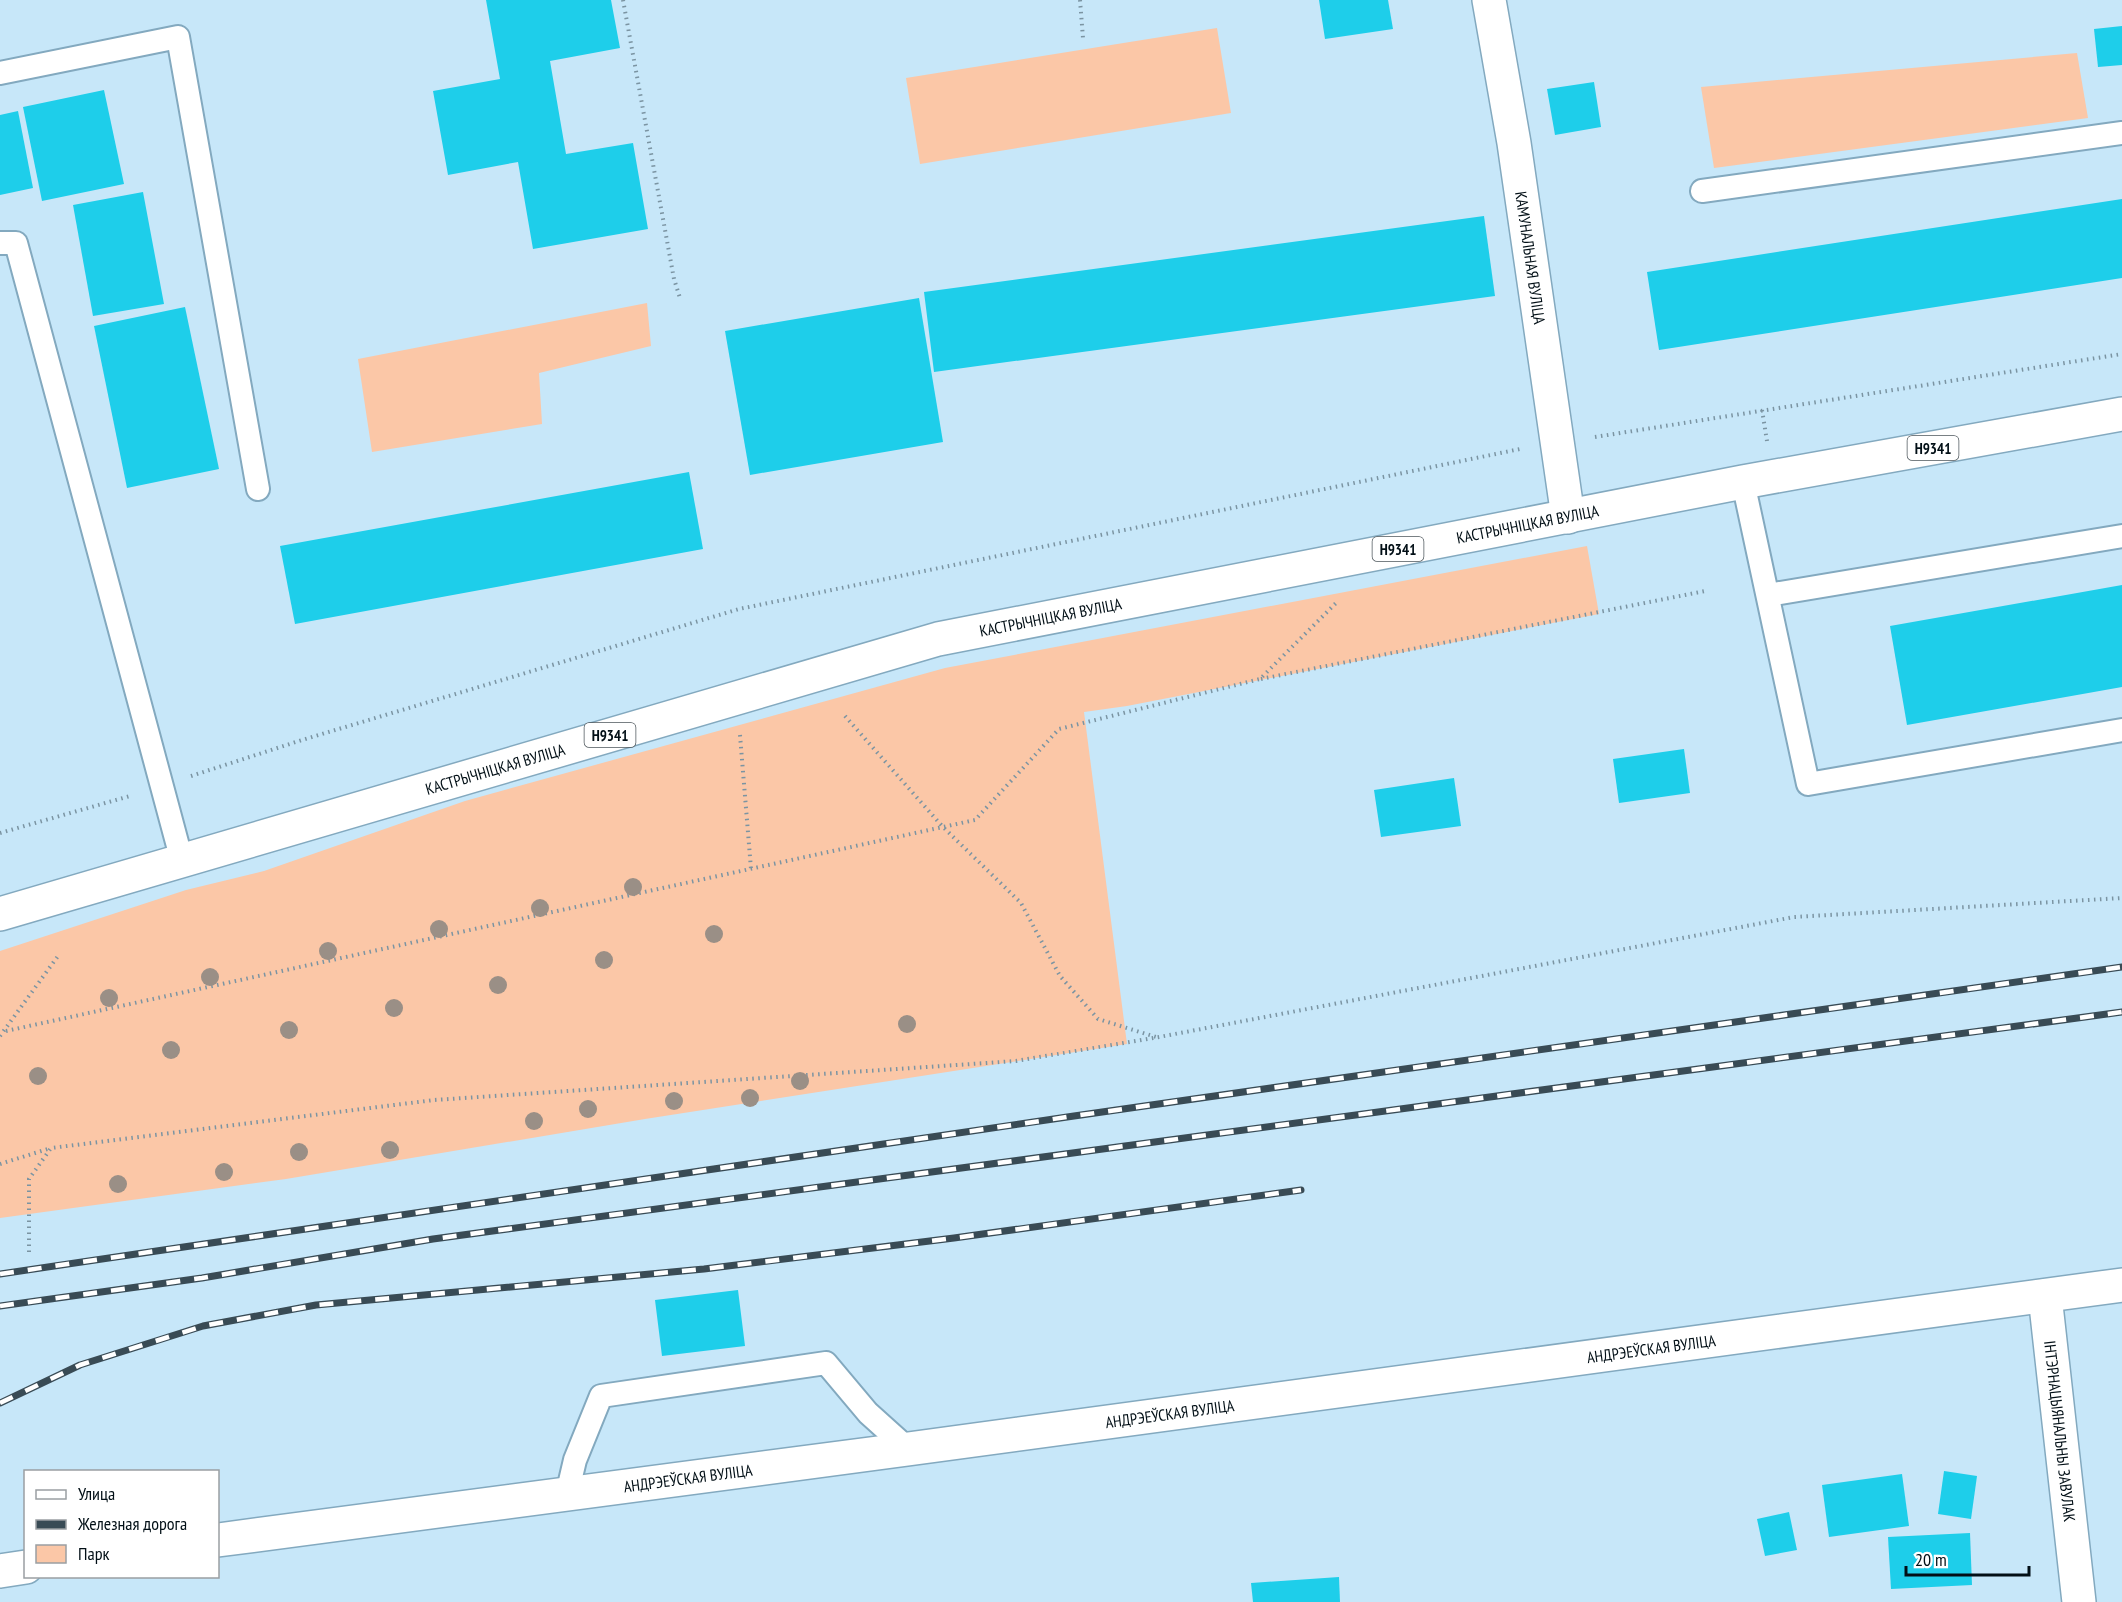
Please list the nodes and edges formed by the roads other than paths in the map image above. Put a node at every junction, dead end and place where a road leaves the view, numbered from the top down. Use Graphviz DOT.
graph roads {
  1 [pos="1489,0"];
  2 [pos="0,73"];
  3 [pos="2122,133"];
  4 [pos="1702,191"];
  5 [pos="0,243"];
  6 [pos="2122,414"];
  7 [pos="1743,482"];
  8 [pos="258,489"];
  9 [pos="1568,517"];
  10 [pos="2122,536"];
  11 [pos="1768,595"];
  12 [pos="2122,730"];
  13 [pos="182,861"];
  14 [pos="0,914"];
  15 [pos="2122,1285"];
  16 [pos="2045,1296"];
  17 [pos="908,1449"];
  18 [pos="567,1494"];
  19 [pos="219,1540"];
  20 [pos="24,1567"];
  21 [pos="0,1571"];
  22 [pos="2079,1602"];
  1 -- 9 [label="main road, КАМУНАЛЬНАЯ ВУЛІЦА"];
  2 -- 8 [label="lane"];
  3 -- 4 [label="lane"];
  5 -- 13 [label="lane"];
  6 -- 7 [label="main road, КАСТРЫЧНІЦКАЯ ВУЛІЦА / Н9341"];
  7 -- 9 [label="main road, КАСТРЫЧНІЦКАЯ ВУЛІЦА / Н9341"];
  7 -- 11 [label="lane"];
  9 -- 13 [label="main road, КАСТРЫЧНІЦКАЯ ВУЛІЦА / Н9341"];
  10 -- 11 [label="lane"];
  11 -- 12 [label="lane"];
  13 -- 14 [label="main road, КАСТРЫЧНІЦКАЯ ВУЛІЦА / Н9341"];
  15 -- 16 [label="main road, АНДРЭЕЎСКАЯ ВУЛІЦА"];
  16 -- 17 [label="main road, АНДРЭЕЎСКАЯ ВУЛІЦА"];
  16 -- 22 [label="main road, ІНТЭРНАЦЫЯНАЛЬНЫ ЗАВУЛАК"];
  17 -- 18 [label="main road, АНДРЭЕЎСКАЯ ВУЛІЦА"];
  17 -- 18 [label="lane"];
  18 -- 19 [label="main road, АНДРЭЕЎСКАЯ ВУЛІЦА"];
  20 -- 21 [label="main road"];
}
